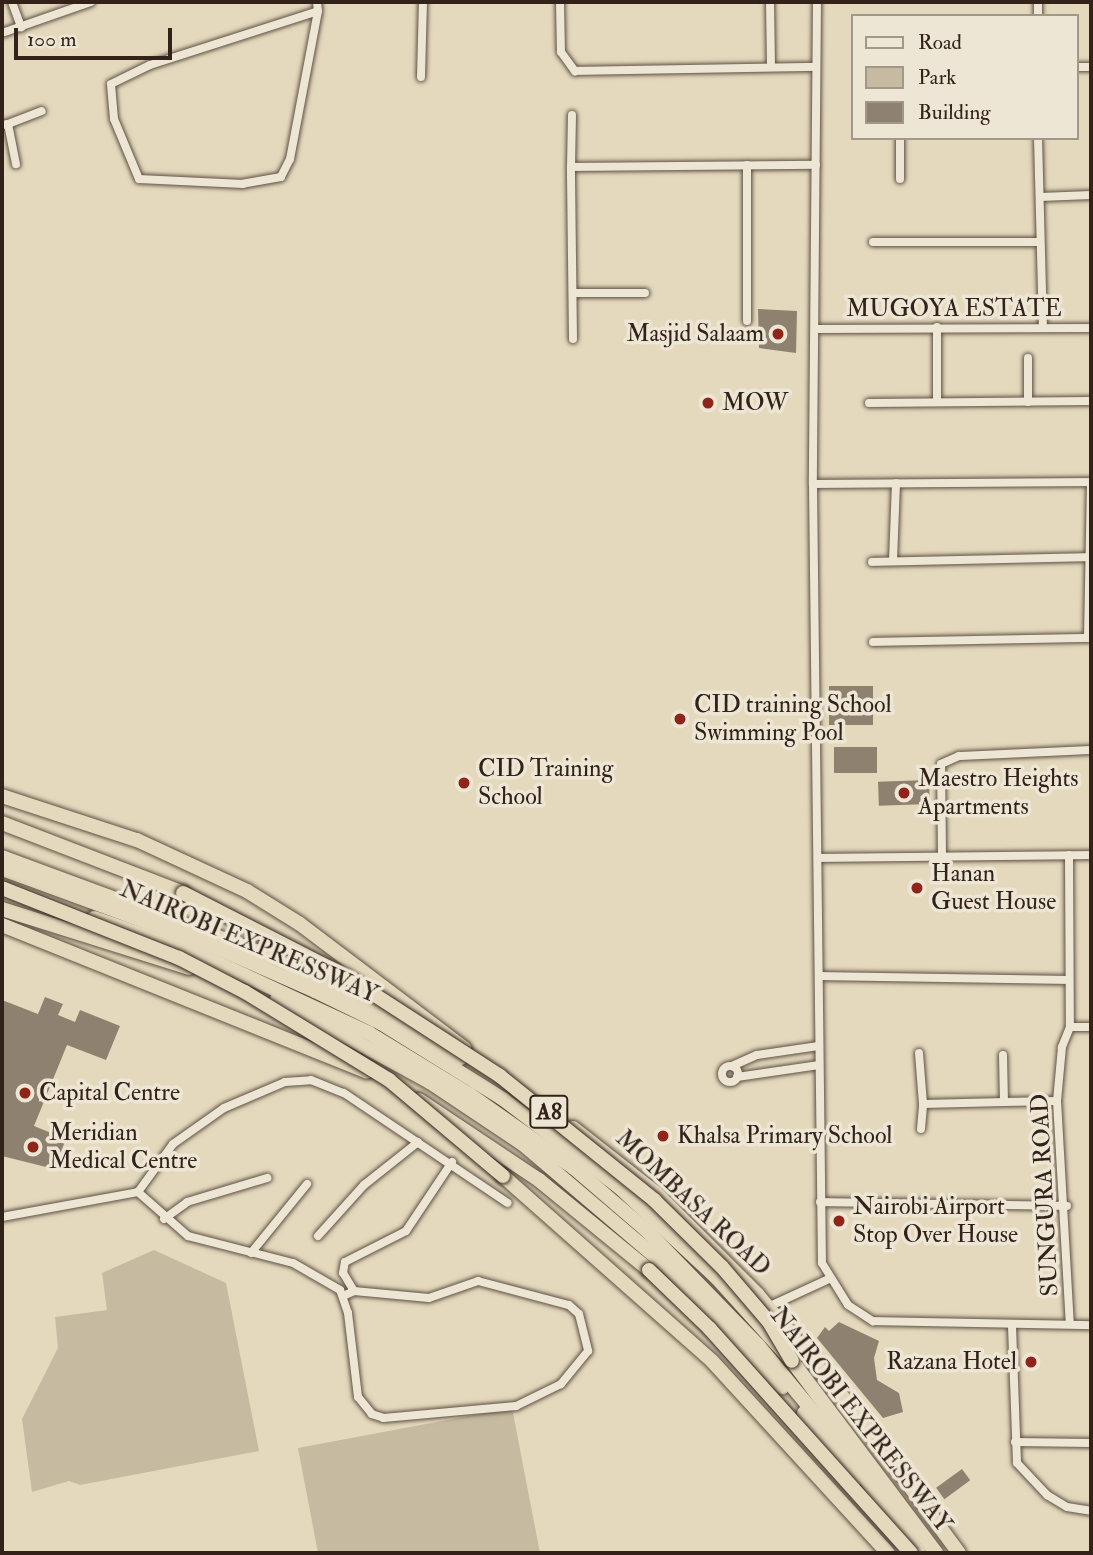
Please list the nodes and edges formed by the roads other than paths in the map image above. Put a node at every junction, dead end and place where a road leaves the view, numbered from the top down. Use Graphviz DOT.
graph roads {
  1 [pos="12,2"];
  2 [pos="90,2"];
  3 [pos="423,2"];
  4 [pos="559,2"];
  5 [pos="770,2"];
  6 [pos="817,2"];
  7 [pos="318,6"];
  8 [pos="21,27"];
  9 [pos="2,33"];
  10 [pos="816,67"];
  11 [pos="771,68"];
  12 [pos="421,77"];
  13 [pos="42,111"];
  14 [pos="572,115"];
  15 [pos="5,125"];
  16 [pos="900,140"];
  17 [pos="1038,140"];
  18 [pos="16,164"];
  19 [pos="747,165"];
  20 [pos="816,165"];
  21 [pos="571,167"];
  22 [pos="900,179"];
  23 [pos="1091,195"];
  24 [pos="1041,197"];
  25 [pos="873,242"];
  26 [pos="1040,242"];
  27 [pos="573,293"];
  28 [pos="645,293"];
  29 [pos="747,321"];
  30 [pos="937,327"];
  31 [pos="1043,327"];
  32 [pos="816,328"];
  33 [pos="1091,328"];
  34 [pos="573,339"];
  35 [pos="1028,358"];
  36 [pos="1091,401"];
  37 [pos="937,402"];
  38 [pos="1028,402"];
  39 [pos="869,403"];
  40 [pos="1091,482"];
  41 [pos="896,483"];
  42 [pos="813,484"];
  43 [pos="1090,556"];
  44 [pos="893,561"];
  45 [pos="872,562"];
  46 [pos="1090,638"];
  47 [pos="873,642"];
  48 [pos="1091,750"];
  49 [pos="2,796"];
  50 [pos="2,823"];
  51 [pos="942,855"];
  52 [pos="1069,855"];
  53 [pos="1091,855"];
  54 [pos="2,857"];
  55 [pos="818,858"];
  56 [pos="2,869"];
  57 [pos="2,887"];
  58 [pos="2,909"];
  59 [pos="2,925"];
  60 [pos="821,976"];
  61 [pos="1067,980"];
  62 [pos="1070,1027"];
  63 [pos="1091,1027"];
  64 [pos="818,1046"];
  65 [pos="919,1053"];
  66 [pos="1003,1055"];
  67 [pos="819,1065"];
  68 [pos="732,1066"];
  69 [pos="737,1077"];
  70 [pos="500,1083"];
  71 [pos="1057,1101"];
  72 [pos="1004,1102"];
  73 [pos="923,1104"];
  74 [pos="921,1129"];
  75 [pos="418,1142"];
  76 [pos="452,1162"];
  77 [pos="267,1178"];
  78 [pos="307,1184"];
  79 [pos="138,1192"];
  80 [pos="820,1202"];
  81 [pos="508,1203"];
  82 [pos="1067,1206"];
  83 [pos="2,1217"];
  84 [pos="164,1219"];
  85 [pos="318,1236"];
  86 [pos="251,1253"];
  87 [pos="829,1279"];
  88 [pos="355,1291"];
  89 [pos="344,1296"];
  90 [pos="768,1307"];
  91 [pos="1070,1324"];
  92 [pos="1091,1325"];
  93 [pos="1012,1326"];
  94 [pos="792,1362"];
  95 [pos="1015,1442"];
  96 [pos="1091,1444"];
  97 [pos="1091,1511"];
  98 [pos="888,1553"];
  99 [pos="909,1553"];
  100 [pos="919,1553"];
  101 [pos="936,1553"];
  102 [pos="959,1553"];
  1 -- 8 [label="street"];
  2 -- 8 [label="street"];
  3 -- 12 [label="street"];
  4 -- 11 [label="street"];
  5 -- 11 [label="street"];
  6 -- 10 [label="street"];
  7 -- 7 [label="street"];
  8 -- 9 [label="street"];
  10 -- 11 [label="street"];
  10 -- 20 [label="street"];
  13 -- 15 [label="street"];
  14 -- 21 [label="street"];
  15 -- 18 [label="street"];
  16 -- 22 [label="street"];
  17 -- 24 [label="street"];
  19 -- 20 [label="street"];
  19 -- 21 [label="street"];
  19 -- 29 [label="street"];
  20 -- 32 [label="street"];
  21 -- 27 [label="street"];
  23 -- 24 [label="street"];
  24 -- 26 [label="street"];
  25 -- 26 [label="street"];
  26 -- 31 [label="street"];
  27 -- 28 [label="street"];
  27 -- 34 [label="street"];
  30 -- 31 [label="street, MUGOYA ESTATE"];
  30 -- 32 [label="street, MUGOYA ESTATE"];
  30 -- 37 [label="street"];
  31 -- 33 [label="street, MUGOYA ESTATE"];
  32 -- 42 [label="street"];
  35 -- 38 [label="street"];
  36 -- 38 [label="street"];
  37 -- 38 [label="street"];
  37 -- 39 [label="street"];
  40 -- 41 [label="street"];
  40 -- 43 [label="street"];
  41 -- 42 [label="street"];
  41 -- 44 [label="street"];
  42 -- 55 [label="street"];
  43 -- 44 [label="street"];
  43 -- 46 [label="street"];
  44 -- 45 [label="street"];
  46 -- 47 [label="street"];
  48 -- 51 [label="street"];
  49 -- 70 [label="highway"];
  50 -- 94 [label="highway, bridge"];
  51 -- 52 [label="street"];
  51 -- 55 [label="street"];
  52 -- 53 [label="street"];
  52 -- 61 [label="street, SUNGURA ROAD"];
  54 -- 70 [label="highway, MOMBASA ROAD / A8"];
  55 -- 60 [label="street"];
  56 -- 94 [label="highway, NAIROBI EXPRESSWAY, bridge"];
  57 -- 98 [label="highway, bridge"];
  57 -- 100 [label="highway, NAIROBI EXPRESSWAY, bridge"];
  58 -- 99 [label="highway, A8"];
  59 -- 99 [label="highway, bridge"];
  60 -- 61 [label="street"];
  60 -- 64 [label="street"];
  61 -- 62 [label="street, SUNGURA ROAD"];
  62 -- 63 [label="street"];
  62 -- 71 [label="street, SUNGURA ROAD"];
  64 -- 67 [label="street"];
  64 -- 68 [label="street"];
  65 -- 73 [label="street"];
  66 -- 72 [label="street"];
  67 -- 69 [label="street"];
  67 -- 80 [label="street"];
  68 -- 69 [label="street"];
  68 -- 69 [label="street"];
  70 -- 90 [label="highway, MOMBASA ROAD / A8"];
  71 -- 72 [label="street"];
  71 -- 82 [label="street, SUNGURA ROAD"];
  72 -- 73 [label="street"];
  73 -- 74 [label="street"];
  75 -- 76 [label="street"];
  75 -- 79 [label="street"];
  75 -- 85 [label="street"];
  76 -- 81 [label="street"];
  76 -- 88 [label="street"];
  77 -- 84 [label="street"];
  78 -- 86 [label="street"];
  79 -- 83 [label="street"];
  79 -- 84 [label="street"];
  80 -- 82 [label="street"];
  80 -- 87 [label="street"];
  82 -- 91 [label="street, SUNGURA ROAD"];
  84 -- 86 [label="street"];
  86 -- 89 [label="street"];
  87 -- 90 [label="street"];
  87 -- 93 [label="street"];
  88 -- 89 [label="street"];
  88 -- 89 [label="street"];
  90 -- 102 [label="highway, MOMBASA ROAD / A8"];
  91 -- 92 [label="street"];
  91 -- 93 [label="street"];
  93 -- 95 [label="street"];
  94 -- 101 [label="highway, NAIROBI EXPRESSWAY"];
  95 -- 96 [label="street"];
  95 -- 97 [label="street"];
}
